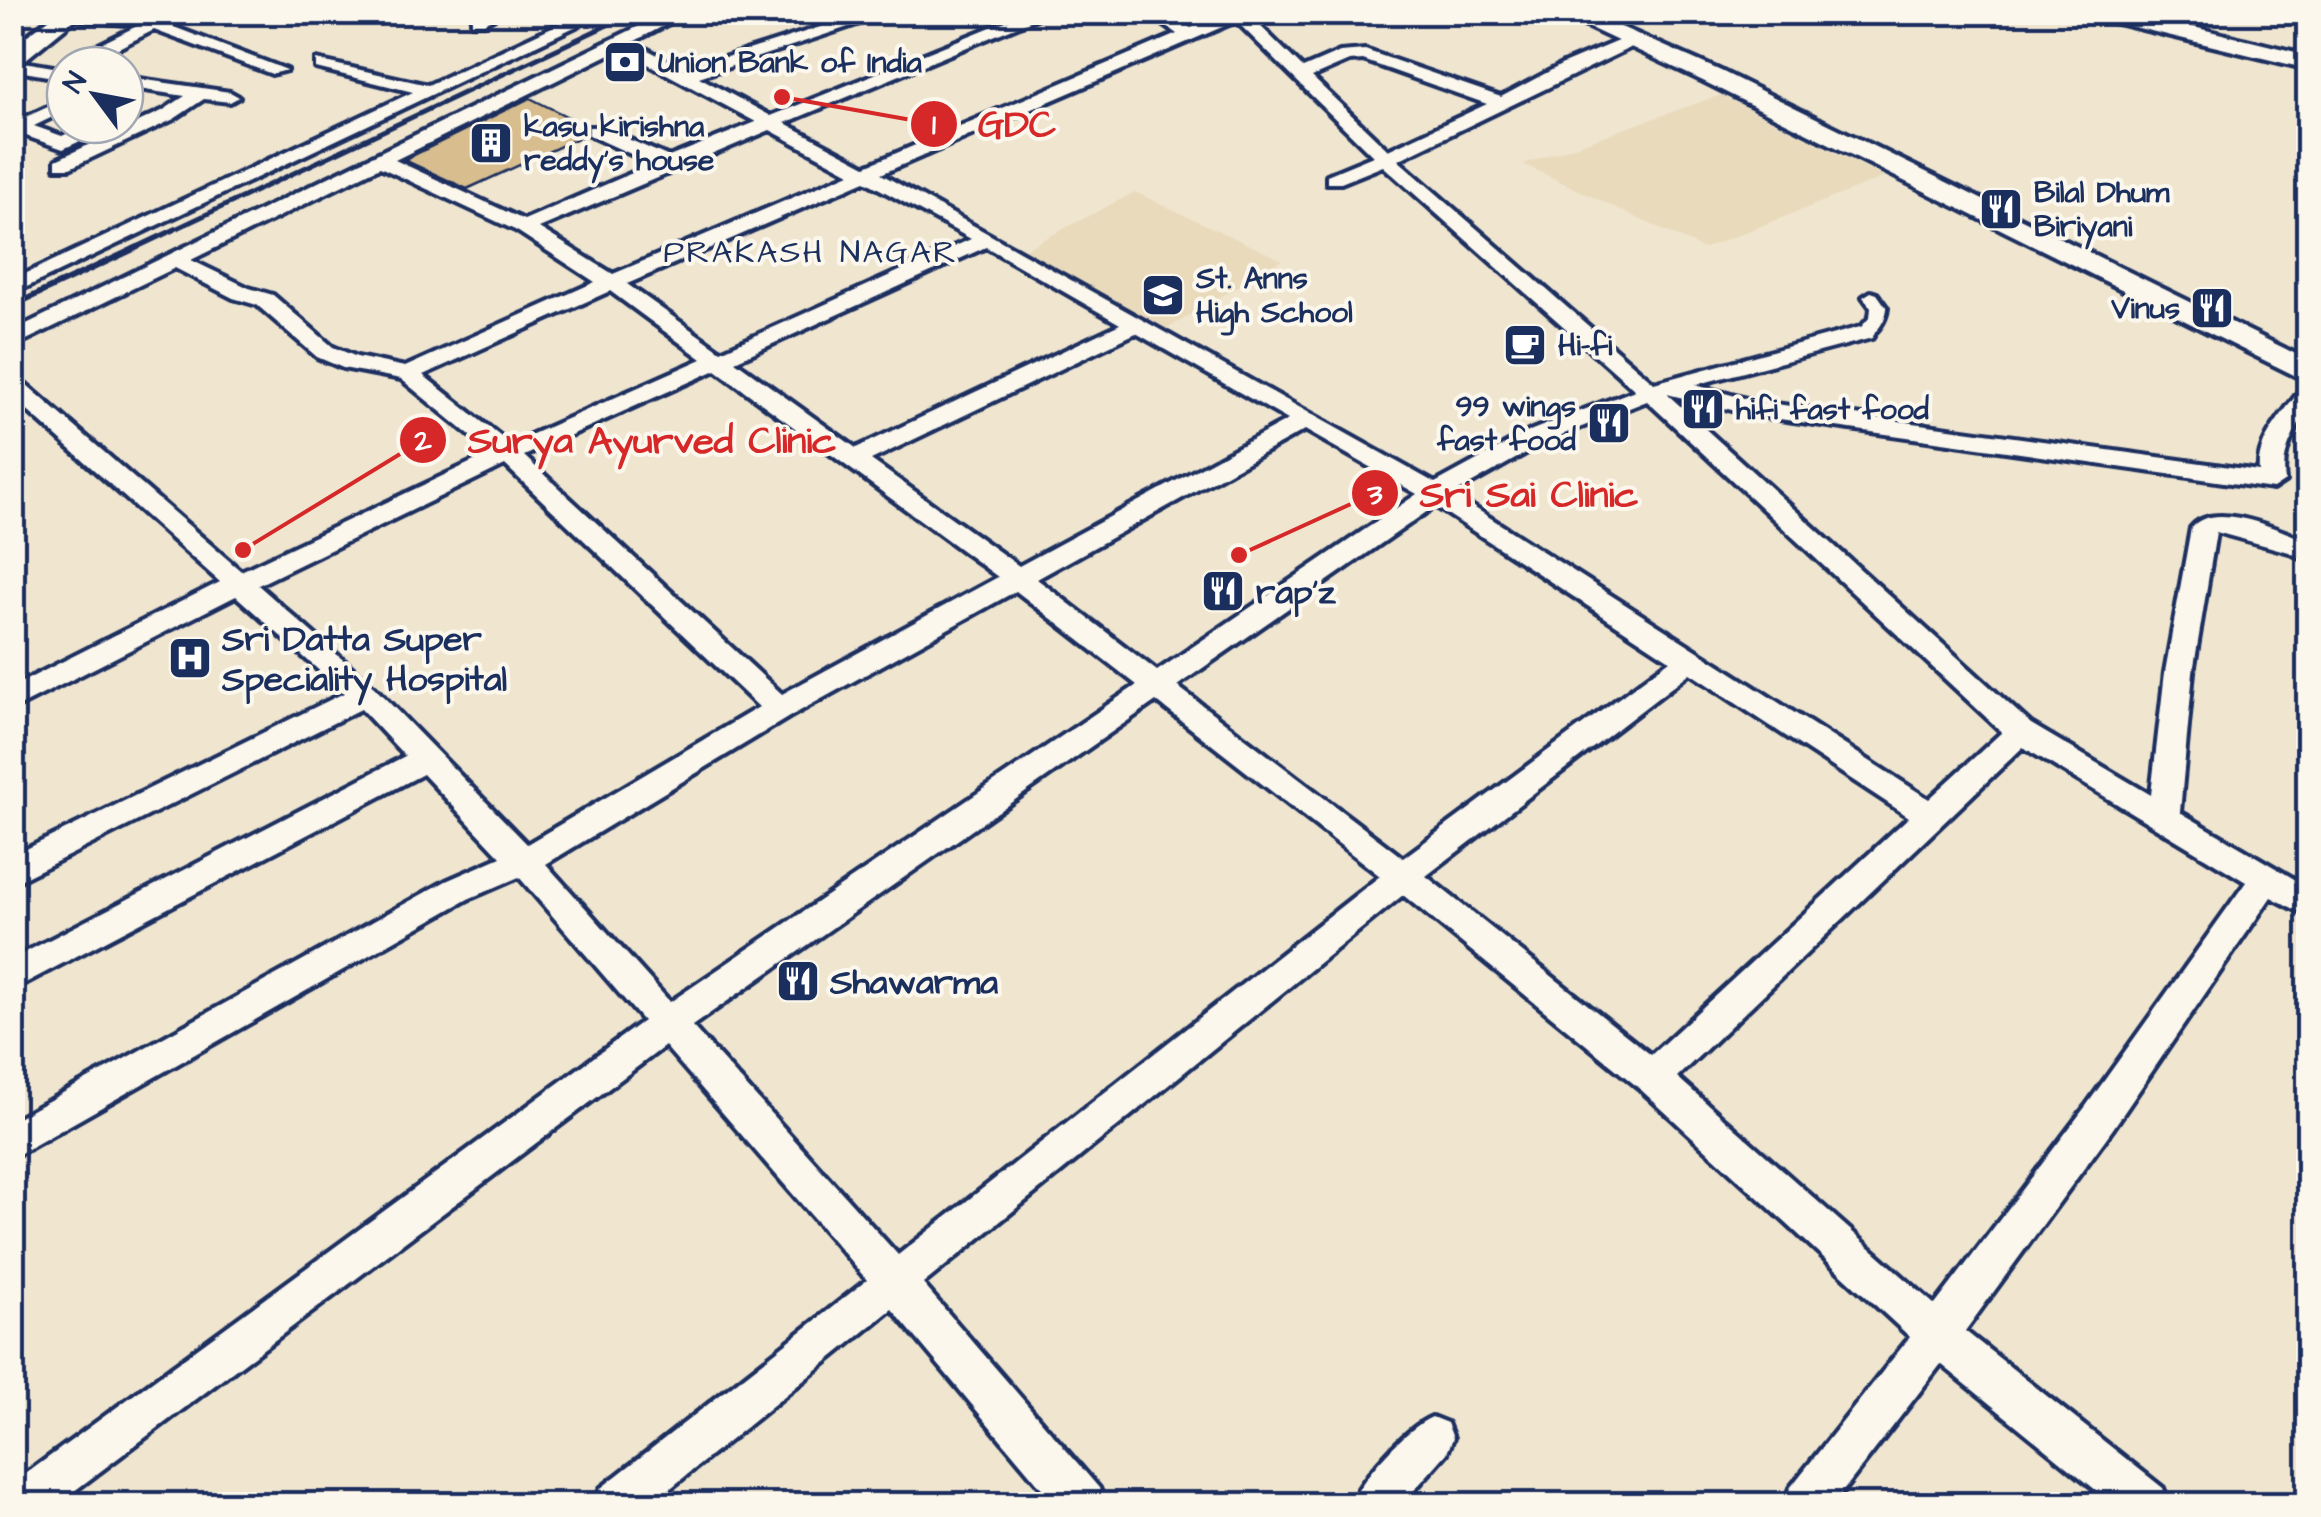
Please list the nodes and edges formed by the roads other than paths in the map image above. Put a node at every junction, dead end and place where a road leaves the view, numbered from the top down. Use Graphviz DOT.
graph roads {
  1 [pos="496,12"];
  2 [pos="598,12"];
  3 [pos="884,12"];
  4 [pos="1043,12"];
  5 [pos="1154,12"];
  6 [pos="1568,12"];
  7 [pos="2101,12"];
  8 [pos="72,13"];
  9 [pos="1240,13"];
  10 [pos="2126,13"];
  11 [pos="674,14"];
  12 [pos="144,18"];
  13 [pos="478,20"];
  14 [pos="2189,20"];
  15 [pos="1190,34"];
  16 [pos="1632,40"];
  17 [pos="622,43"];
  18 [pos="103,45"];
  19 [pos="2307,56"];
  20 [pos="12,62"];
  21 [pos="322,64"];
  22 [pos="45,67"];
  23 [pos="278,70"];
  24 [pos="1303,74"];
  25 [pos="685,76"];
  26 [pos="145,85"];
  27 [pos="177,90"];
  28 [pos="429,90"];
  29 [pos="201,93"];
  30 [pos="230,97"];
  31 [pos="1501,104"];
  32 [pos="145,105"];
  33 [pos="45,114"];
  34 [pos="769,122"];
  35 [pos="595,131"];
  36 [pos="45,136"];
  37 [pos="1385,158"];
  38 [pos="378,159"];
  39 [pos="64,164"];
  40 [pos="668,164"];
  41 [pos="866,175"];
  42 [pos="1334,179"];
  43 [pos="524,227"];
  44 [pos="987,239"];
  45 [pos="174,260"];
  46 [pos="615,284"];
  47 [pos="12,288"];
  48 [pos="1871,297"];
  49 [pos="1136,325"];
  50 [pos="1864,333"];
  51 [pos="12,340"];
  52 [pos="724,361"];
  53 [pos="2308,372"];
  54 [pos="408,374"];
  55 [pos="12,384"];
  56 [pos="1660,388"];
  57 [pos="2308,395"];
  58 [pos="1304,421"];
  59 [pos="508,455"];
  60 [pos="854,458"];
  61 [pos="1435,494"];
  62 [pos="2308,553"];
  63 [pos="1016,577"];
  64 [pos="236,584"];
  65 [pos="1690,659"];
  66 [pos="1155,687"];
  67 [pos="365,695"];
  68 [pos="12,700"];
  69 [pos="779,709"];
  70 [pos="2021,732"];
  71 [pos="426,760"];
  72 [pos="1930,816"];
  73 [pos="2164,818"];
  74 [pos="524,861"];
  75 [pos="12,871"];
  76 [pos="1403,876"];
  77 [pos="2266,879"];
  78 [pos="2308,903"];
  79 [pos="12,976"];
  80 [pos="667,1024"];
  81 [pos="1652,1078"];
  82 [pos="12,1140"];
  83 [pos="894,1281"];
  84 [pos="1939,1336"];
  85 [pos="1432,1438"];
  86 [pos="22,1504"];
  87 [pos="617,1504"];
  88 [pos="1082,1504"];
  89 [pos="1373,1504"];
  90 [pos="1806,1504"];
  91 [pos="2147,1504"];
  1 -- 13 [label="street"];
  2 -- 28 [label="street"];
  3 -- 25 [label="street"];
  4 -- 34 [label="street"];
  5 -- 15 [label="street"];
  6 -- 16 [label="main road"];
  7 -- 19 [label="main road"];
  8 -- 12 [label="street"];
  8 -- 20 [label="main road"];
  9 -- 15 [label="street"];
  9 -- 24 [label="street"];
  10 -- 14 [label="main road"];
  11 -- 17 [label="street"];
  12 -- 18 [label="street"];
  12 -- 23 [label="street"];
  14 -- 19 [label="main road"];
  15 -- 41 [label="street"];
  16 -- 31 [label="street"];
  16 -- 53 [label="main road"];
  17 -- 25 [label="street"];
  17 -- 38 [label="street"];
  20 -- 22 [label="street"];
  21 -- 28 [label="street"];
  24 -- 31 [label="street"];
  24 -- 37 [label="street"];
  25 -- 34 [label="street"];
  26 -- 27 [label="street"];
  27 -- 29 [label="street"];
  27 -- 32 [label="street"];
  28 -- 47 [label="street"];
  29 -- 30 [label="street"];
  29 -- 39 [label="street"];
  31 -- 37 [label="street"];
  33 -- 36 [label="street"];
  34 -- 40 [label="street"];
  34 -- 41 [label="street"];
  35 -- 40 [label="street"];
  37 -- 42 [label="street"];
  37 -- 56 [label="street"];
  38 -- 43 [label="street"];
  38 -- 45 [label="street"];
  40 -- 43 [label="street"];
  41 -- 44 [label="street"];
  41 -- 46 [label="street"];
  43 -- 46 [label="street"];
  44 -- 49 [label="street"];
  44 -- 52 [label="street"];
  45 -- 51 [label="street"];
  45 -- 54 [label="street"];
  46 -- 52 [label="street"];
  46 -- 54 [label="street"];
  48 -- 50 [label="street"];
  49 -- 58 [label="street"];
  49 -- 60 [label="street"];
  50 -- 56 [label="street"];
  52 -- 59 [label="street"];
  52 -- 60 [label="street"];
  54 -- 59 [label="street"];
  55 -- 64 [label="street"];
  56 -- 57 [label="street"];
  56 -- 61 [label="street"];
  56 -- 70 [label="street"];
  58 -- 61 [label="street"];
  58 -- 63 [label="street"];
  59 -- 64 [label="street"];
  59 -- 69 [label="street"];
  60 -- 63 [label="street"];
  61 -- 65 [label="street"];
  61 -- 66 [label="street"];
  62 -- 73 [label="street"];
  63 -- 66 [label="street"];
  63 -- 69 [label="street"];
  64 -- 67 [label="street"];
  64 -- 68 [label="street"];
  65 -- 72 [label="street"];
  65 -- 76 [label="street"];
  66 -- 76 [label="street"];
  66 -- 80 [label="street"];
  67 -- 71 [label="street"];
  67 -- 75 [label="street"];
  69 -- 74 [label="street"];
  70 -- 72 [label="street"];
  70 -- 73 [label="street"];
  71 -- 74 [label="street"];
  71 -- 79 [label="street"];
  72 -- 81 [label="street"];
  73 -- 77 [label="street"];
  74 -- 80 [label="street"];
  74 -- 82 [label="street"];
  76 -- 81 [label="street"];
  76 -- 83 [label="street"];
  77 -- 78 [label="street"];
  77 -- 84 [label="street"];
  80 -- 83 [label="street"];
  80 -- 86 [label="street"];
  81 -- 84 [label="street"];
  83 -- 87 [label="street"];
  83 -- 88 [label="street"];
  84 -- 90 [label="street"];
  84 -- 91 [label="street"];
  85 -- 89 [label="street"];
}
